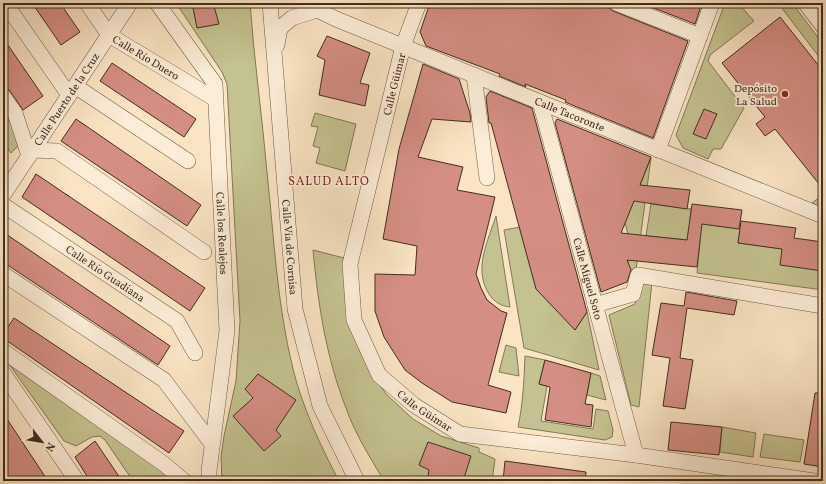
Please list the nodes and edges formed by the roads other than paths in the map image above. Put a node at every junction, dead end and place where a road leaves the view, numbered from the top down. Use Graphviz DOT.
graph roads {
  1 [pos="5,3"];
  2 [pos="87,3"];
  3 [pos="130,3"];
  4 [pos="157,3"];
  5 [pos="270,3"];
  6 [pos="303,3"];
  7 [pos="419,3"];
  8 [pos="616,3"];
  9 [pos="712,3"];
  10 [pos="805,3"];
  11 [pos="317,7"];
  12 [pos="823,26"];
  13 [pos="110,35"];
  14 [pos="700,36"];
  15 [pos="403,46"];
  16 [pos="275,62"];
  17 [pos="474,75"];
  18 [pos="72,91"];
  19 [pos="3,96"];
  20 [pos="216,99"];
  21 [pos="540,102"];
  22 [pos="658,150"];
  23 [pos="31,153"];
  24 [pos="188,161"];
  25 [pos="487,178"];
  26 [pos="3,195"];
  27 [pos="3,205"];
  28 [pos="823,216"];
  29 [pos="204,252"];
  30 [pos="3,274"];
  31 [pos="595,305"];
  32 [pos="823,306"];
  33 [pos="3,351"];
  34 [pos="195,353"];
  35 [pos="3,373"];
  36 [pos="212,444"];
  37 [pos="636,455"];
  38 [pos="76,481"];
  39 [pos="184,481"];
  40 [pos="209,481"];
  41 [pos="357,481"];
  42 [pos="814,481"];
  1 -- 18 [label="street"];
  2 -- 13 [label="street, Calle Río Duero"];
  3 -- 13 [label="street, Calle Puerto de la Cruz"];
  4 -- 20 [label="street, Calle los Realejos"];
  5 -- 16 [label="street, Calle Vía de Cornisa"];
  6 -- 11 [label="street, Calle Tacoronte"];
  7 -- 15 [label="street, Calle Güímar"];
  8 -- 14 [label="street"];
  9 -- 14 [label="street"];
  10 -- 12 [label="street"];
  11 -- 15 [label="street, Calle Tacoronte"];
  11 -- 16 [label="street"];
  13 -- 18 [label="street, Calle Puerto de la Cruz"];
  13 -- 20 [label="street, Calle Río Duero"];
  14 -- 22 [label="street"];
  15 -- 17 [label="street, Calle Tacoronte"];
  15 -- 37 [label="street, Calle Güímar"];
  16 -- 41 [label="street, Calle Vía de Cornisa"];
  17 -- 21 [label="street, Calle Tacoronte"];
  17 -- 25 [label="street"];
  18 -- 23 [label="street, Calle Puerto de la Cruz"];
  18 -- 24 [label="street"];
  19 -- 23 [label="street"];
  20 -- 36 [label="street, Calle los Realejos"];
  21 -- 22 [label="street, Calle Tacoronte"];
  21 -- 31 [label="street, Calle Miguel Soto"];
  22 -- 28 [label="street, Calle Tacoronte"];
  23 -- 26 [label="street, Calle Puerto de la Cruz"];
  23 -- 29 [label="street"];
  27 -- 34 [label="street, Calle Río Guadiana"];
  30 -- 36 [label="street"];
  31 -- 32 [label="street"];
  31 -- 37 [label="street, Calle Miguel Soto"];
  33 -- 39 [label="street"];
  35 -- 38 [label="street"];
  36 -- 40 [label="street, Calle los Realejos"];
  37 -- 42 [label="street, Calle Güímar"];
}
